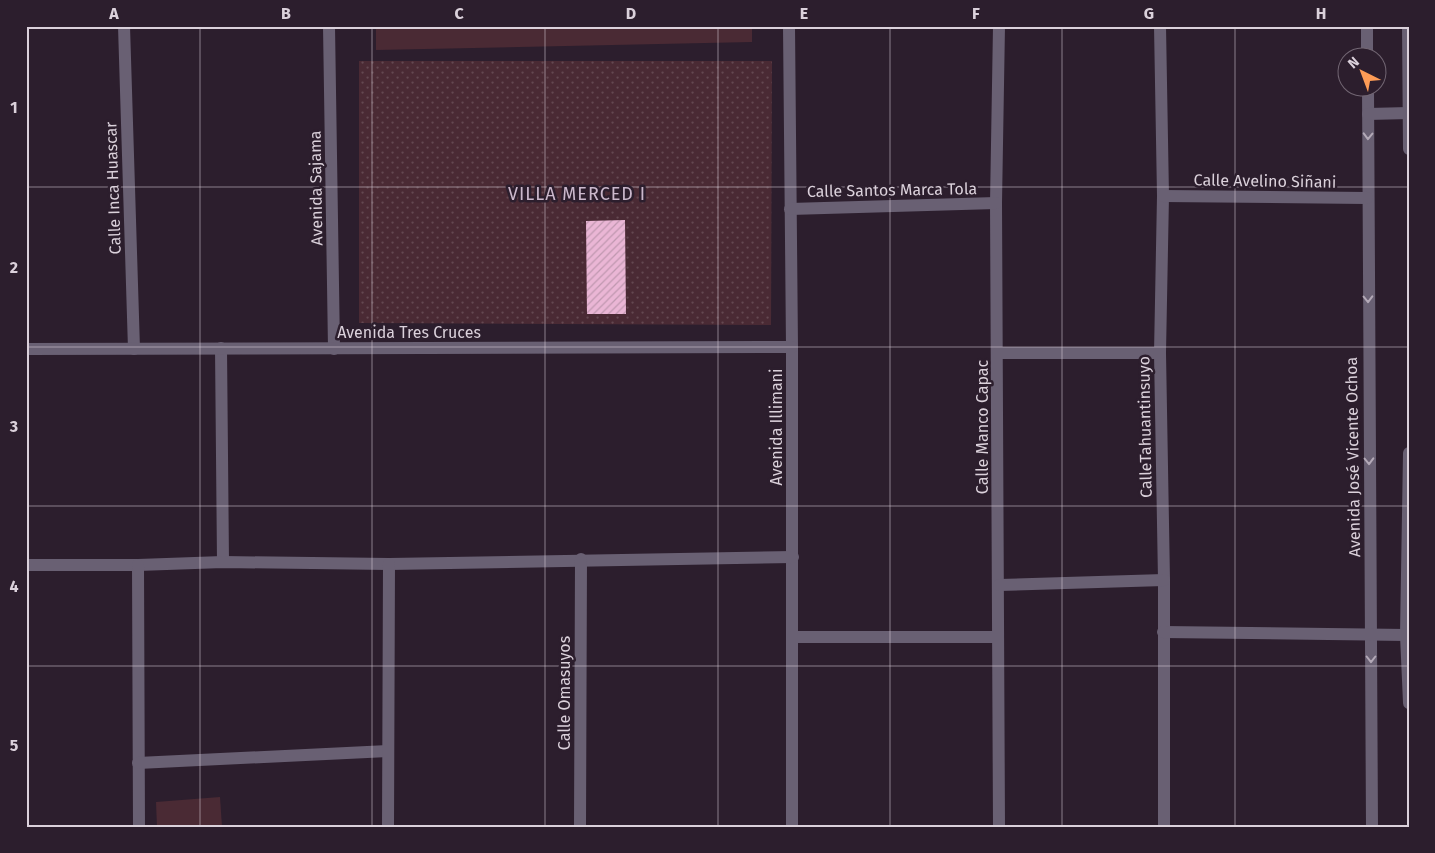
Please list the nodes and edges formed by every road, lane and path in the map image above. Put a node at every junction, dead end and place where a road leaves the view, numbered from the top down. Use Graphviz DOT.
graph roads {
  1 [pos="124,26"];
  2 [pos="329,26"];
  3 [pos="789,26"];
  4 [pos="999,26"];
  5 [pos="1160,26"];
  6 [pos="1367,26"];
  7 [pos="1408,26"];
  8 [pos="1367,48"];
  9 [pos="1368,98"];
  10 [pos="1408,113"];
  11 [pos="1368,114"];
  12 [pos="1409,149"];
  13 [pos="1163,196"];
  14 [pos="1367,198"];
  15 [pos="996,203"];
  16 [pos="790,209"];
  17 [pos="792,347"];
  18 [pos="221,348"];
  19 [pos="26,349"];
  20 [pos="134,349"];
  21 [pos="334,349"];
  22 [pos="998,353"];
  23 [pos="1160,353"];
  24 [pos="1409,453"];
  25 [pos="1408,523"];
  26 [pos="793,557"];
  27 [pos="581,559"];
  28 [pos="223,562"];
  29 [pos="389,564"];
  30 [pos="26,565"];
  31 [pos="138,566"];
  32 [pos="1164,580"];
  33 [pos="999,584"];
  34 [pos="1163,632"];
  35 [pos="1406,635"];
  36 [pos="1371,636"];
  37 [pos="793,637"];
  38 [pos="998,638"];
  39 [pos="1409,703"];
  40 [pos="388,750"];
  41 [pos="138,762"];
  42 [pos="139,827"];
  43 [pos="388,827"];
  44 [pos="580,827"];
  45 [pos="792,827"];
  46 [pos="999,827"];
  47 [pos="1164,827"];
  48 [pos="1372,827"];
  1 -- 20 [label="street, Calle Inca Huascar"];
  2 -- 21 [label="street, Avenida Sajama"];
  3 -- 16 [label="street, Avenida Illimani"];
  4 -- 15 [label="street, Calle Manco Capac"];
  5 -- 13 [label="street, CalleTahuantinsuyo"];
  6 -- 8 [label="street"];
  7 -- 10 [label="street"];
  9 -- 11 [label="street, Avenida José Vicente Ochoa"];
  10 -- 11 [label="street"];
  10 -- 12 [label="street"];
  11 -- 14 [label="street, Avenida José Vicente Ochoa, one-way"];
  13 -- 14 [label="street, Calle Avelino Siñani"];
  13 -- 23 [label="street, CalleTahuantinsuyo"];
  14 -- 36 [label="street, Avenida José Vicente Ochoa, one-way"];
  15 -- 16 [label="street, Calle Santos Marca Tola"];
  15 -- 22 [label="street, Calle Manco Capac"];
  16 -- 17 [label="street, Avenida Illimani"];
  17 -- 21 [label="street, Avenida Tres Cruces"];
  17 -- 26 [label="street, Avenida Illimani"];
  18 -- 20 [label="street, Avenida Tres Cruces"];
  18 -- 21 [label="street, Avenida Tres Cruces"];
  18 -- 28 [label="street"];
  19 -- 20 [label="street, Avenida Tres Cruces"];
  22 -- 23 [label="street"];
  22 -- 33 [label="street, Calle Manco Capac"];
  23 -- 32 [label="street, CalleTahuantinsuyo"];
  24 -- 25 [label="street"];
  25 -- 35 [label="street"];
  26 -- 27 [label="street"];
  26 -- 37 [label="street, Avenida Illimani"];
  27 -- 29 [label="street"];
  27 -- 44 [label="street, Calle Omasuyos"];
  28 -- 29 [label="street"];
  28 -- 31 [label="street"];
  29 -- 40 [label="street"];
  30 -- 31 [label="street"];
  31 -- 41 [label="street"];
  32 -- 33 [label="street"];
  32 -- 34 [label="street, CalleTahuantinsuyo"];
  33 -- 38 [label="street, Calle Manco Capac"];
  34 -- 36 [label="street"];
  34 -- 47 [label="street, CalleTahuantinsuyo"];
  35 -- 36 [label="street"];
  35 -- 39 [label="street"];
  36 -- 48 [label="street, Avenida José Vicente Ochoa, one-way"];
  37 -- 38 [label="street"];
  37 -- 45 [label="street, Avenida Illimani"];
  38 -- 46 [label="street, Calle Manco Capac"];
  40 -- 41 [label="street"];
  40 -- 43 [label="street"];
  41 -- 42 [label="street"];
}
